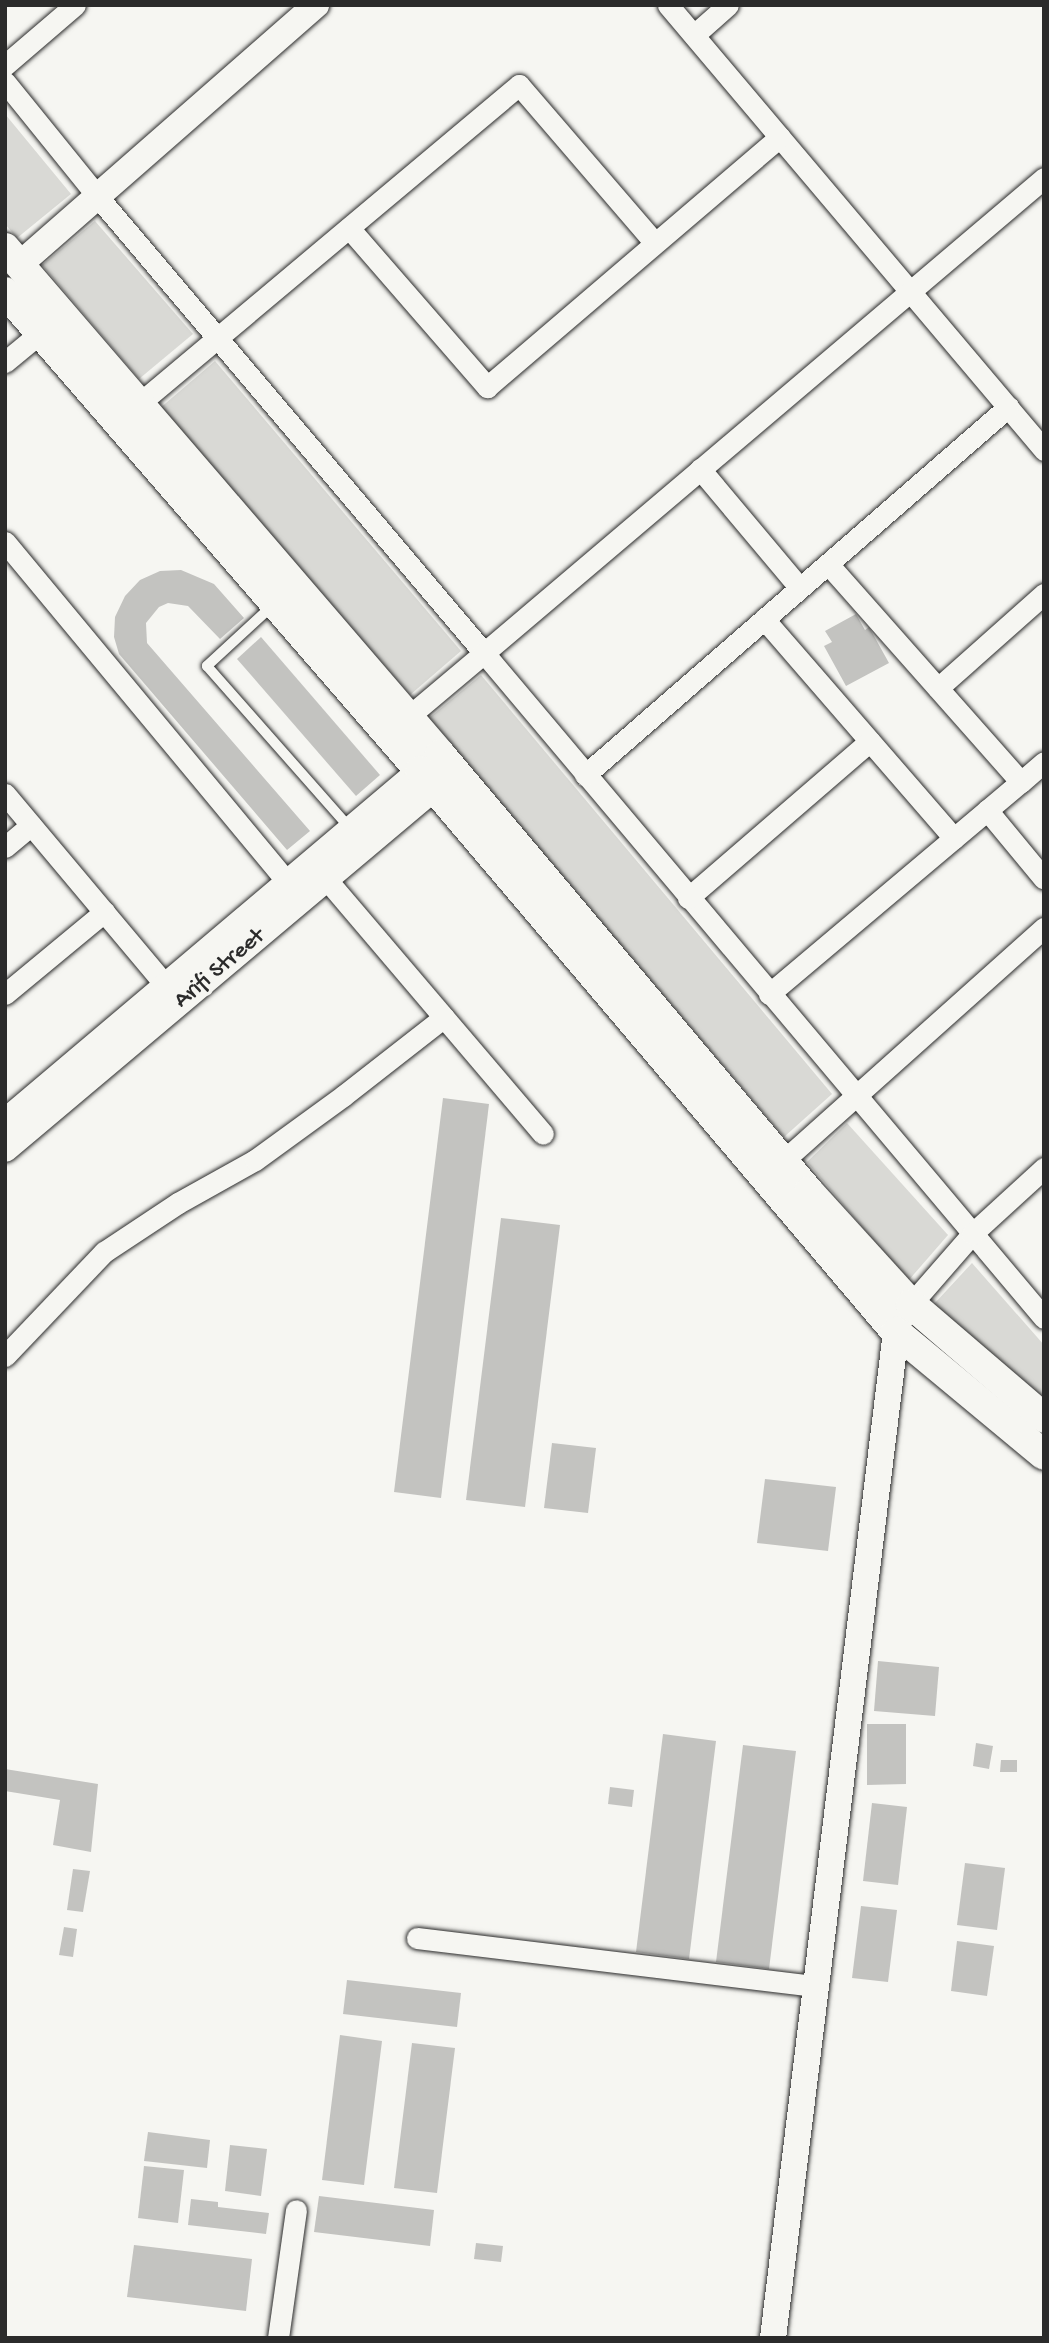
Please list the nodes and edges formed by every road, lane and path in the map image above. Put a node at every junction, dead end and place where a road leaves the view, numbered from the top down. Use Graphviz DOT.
graph roads {
  1 [pos="75,5"];
  2 [pos="316,5"];
  3 [pos="668,5"];
  4 [pos="727,5"];
  5 [pos="694,35"];
  6 [pos="5,65"];
  7 [pos="5,82"];
  8 [pos="780,137"];
  9 [pos="1044,178"];
  10 [pos="98,197"];
  11 [pos="349,228"];
  12 [pos="654,242"];
  13 [pos="12,257"];
  14 [pos="910,291"];
  15 [pos="5,292"];
  16 [pos="40,333"];
  17 [pos="217,338"];
  18 [pos="5,362"];
  19 [pos="1008,407"];
  20 [pos="127,413"];
  21 [pos="1044,450"];
  22 [pos="700,469"];
  23 [pos="8,552"];
  24 [pos="828,564"];
  25 [pos="800,588"];
  26 [pos="1044,594"];
  27 [pos="275,603"];
  28 [pos="764,619"];
  29 [pos="484,653"];
  30 [pos="938,688"];
  31 [pos="408,717"];
  32 [pos="870,741"];
  33 [pos="1044,762"];
  34 [pos="585,775"];
  35 [pos="427,780"];
  36 [pos="1021,782"];
  37 [pos="5,794"];
  38 [pos="987,810"];
  39 [pos="31,825"];
  40 [pos="352,830"];
  41 [pos="954,838"];
  42 [pos="5,847"];
  43 [pos="1044,879"];
  44 [pos="327,880"];
  45 [pos="296,893"];
  46 [pos="688,898"];
  47 [pos="104,912"];
  48 [pos="1044,928"];
  49 [pos="167,987"];
  50 [pos="5,994"];
  51 [pos="769,994"];
  52 [pos="444,1017"];
  53 [pos="854,1096"];
  54 [pos="5,1122"];
  55 [pos="543,1134"];
  56 [pos="5,1149"];
  57 [pos="783,1161"];
  58 [pos="1044,1168"];
  59 [pos="972,1234"];
  60 [pos="911,1304"];
  61 [pos="1044,1318"];
  62 [pos="896,1332"];
  63 [pos="5,1356"];
  64 [pos="1044,1418"];
  65 [pos="1044,1455"];
  66 [pos="417,1938"];
  67 [pos="815,1986"];
  68 [pos="296,2210"];
  69 [pos="278,2338"];
  70 [pos="774,2338"];
  1 -- 6 [label="street"];
  2 -- 10 [label="street"];
  3 -- 5 [label="street"];
  4 -- 5 [label="street"];
  5 -- 8 [label="street"];
  7 -- 10 [label="street"];
  8 -- 12 [label="street"];
  8 -- 14 [label="street"];
  9 -- 14 [label="street"];
  10 -- 13 [label="street"];
  10 -- 17 [label="street"];
  11 -- 12 [label="street"];
  11 -- 12 [label="street"];
  11 -- 17 [label="street"];
  13 -- 20 [label="main road"];
  14 -- 19 [label="street"];
  14 -- 22 [label="street"];
  15 -- 16 [label="main road"];
  16 -- 18 [label="street"];
  16 -- 20 [label="main road"];
  17 -- 20 [label="street"];
  17 -- 29 [label="street"];
  19 -- 21 [label="street"];
  19 -- 24 [label="street"];
  20 -- 27 [label="main road"];
  20 -- 31 [label="main road"];
  22 -- 25 [label="street"];
  22 -- 29 [label="street"];
  23 -- 45 [label="street"];
  24 -- 25 [label="street"];
  24 -- 30 [label="street"];
  25 -- 28 [label="street"];
  26 -- 30 [label="street"];
  27 -- 35 [label="main road"];
  27 -- 40 [label="lane"];
  28 -- 32 [label="street"];
  28 -- 34 [label="street"];
  29 -- 31 [label="street"];
  29 -- 34 [label="street"];
  30 -- 36 [label="street"];
  31 -- 57 [label="main road"];
  32 -- 41 [label="street"];
  32 -- 46 [label="street"];
  33 -- 36 [label="street"];
  34 -- 46 [label="street"];
  35 -- 40 [label="street, Arifi Street"];
  35 -- 44 [label="street, Arifi Street"];
  35 -- 62 [label="main road"];
  36 -- 38 [label="street"];
  37 -- 39 [label="street"];
  38 -- 41 [label="street"];
  38 -- 43 [label="street"];
  39 -- 42 [label="street"];
  39 -- 47 [label="street"];
  40 -- 45 [label="street, Arifi Street"];
  41 -- 51 [label="street"];
  44 -- 45 [label="street, Arifi Street"];
  44 -- 52 [label="street"];
  45 -- 49 [label="street, Arifi Street"];
  45 -- 56 [label="street, Arifi Street"];
  46 -- 51 [label="street"];
  47 -- 49 [label="street"];
  47 -- 50 [label="street"];
  48 -- 53 [label="street"];
  49 -- 54 [label="street, Arifi Street"];
  51 -- 53 [label="street"];
  52 -- 55 [label="street"];
  52 -- 63 [label="street"];
  53 -- 57 [label="street"];
  53 -- 59 [label="street"];
  57 -- 60 [label="main road"];
  58 -- 59 [label="street"];
  59 -- 60 [label="street"];
  59 -- 61 [label="street"];
  60 -- 62 [label="street"];
  60 -- 64 [label="main road"];
  62 -- 65 [label="main road"];
  62 -- 67 [label="street"];
  66 -- 67 [label="street"];
  67 -- 70 [label="street"];
  68 -- 69 [label="street"];
}
